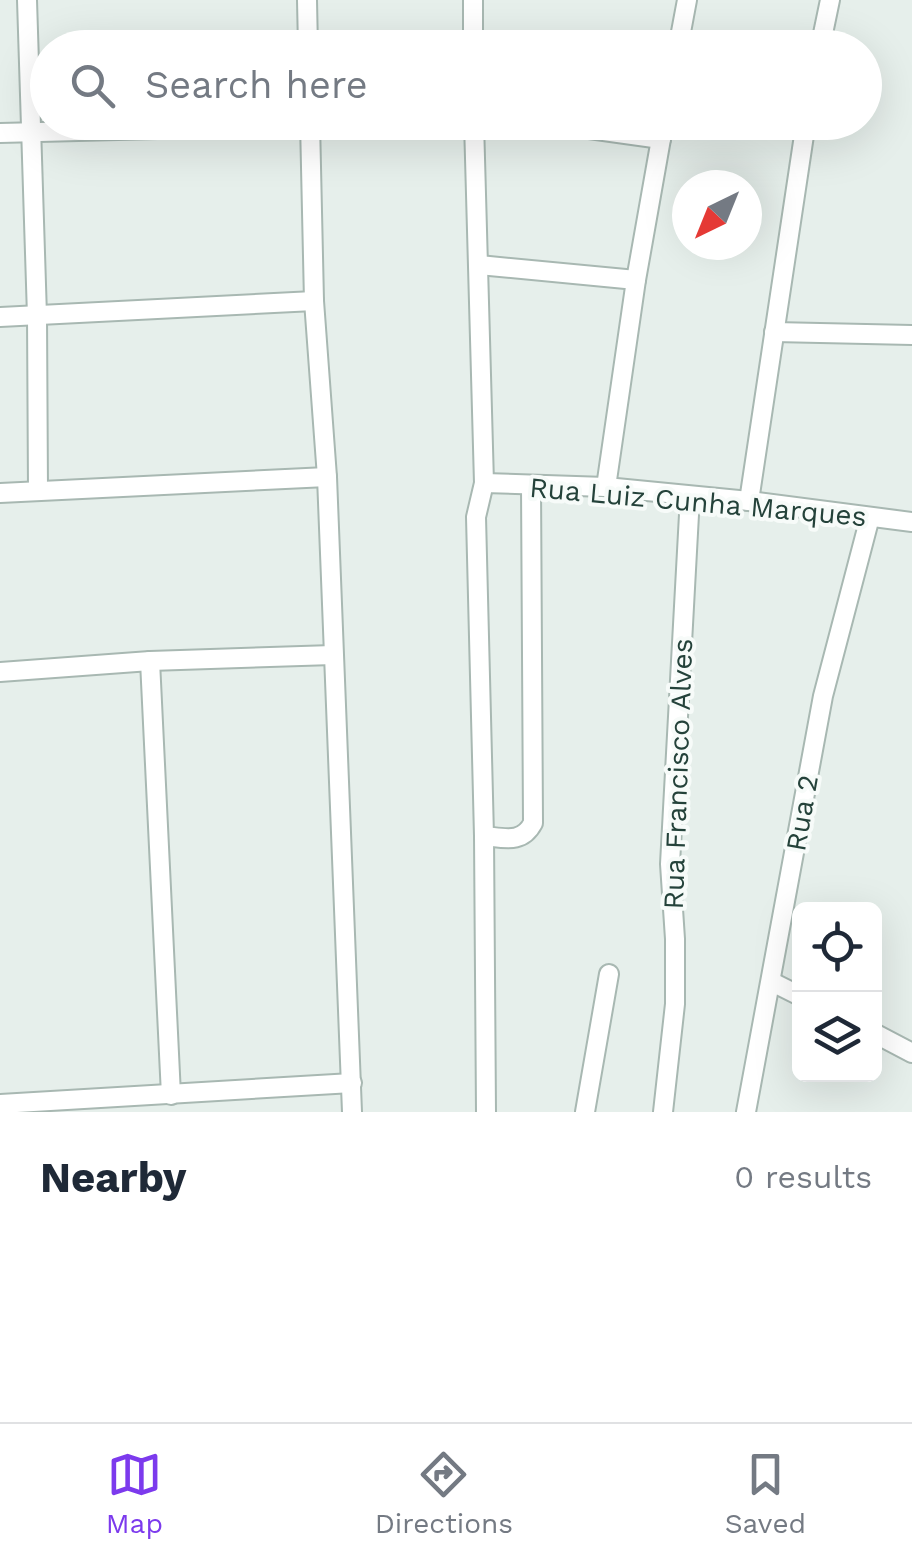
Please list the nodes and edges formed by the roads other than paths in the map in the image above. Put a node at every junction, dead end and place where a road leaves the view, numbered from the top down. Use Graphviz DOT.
graph roads {
  1 [pos="27,0"];
  2 [pos="307,0"];
  3 [pos="473,0"];
  4 [pos="686,0"];
  5 [pos="830,0"];
  6 [pos="308,30"];
  7 [pos="473,30"];
  8 [pos="681,30"];
  9 [pos="824,30"];
  10 [pos="29,132"];
  11 [pos="0,133"];
  12 [pos="310,140"];
  13 [pos="475,140"];
  14 [pos="660,140"];
  15 [pos="803,140"];
  16 [pos="478,264"];
  17 [pos="636,280"];
  18 [pos="314,301"];
  19 [pos="37,316"];
  20 [pos="0,317"];
  21 [pos="774,332"];
  22 [pos="912,335"];
  23 [pos="328,478"];
  24 [pos="484,483"];
  25 [pos="532,486"];
  26 [pos="606,488"];
  27 [pos="38,491"];
  28 [pos="0,493"];
  29 [pos="690,496"];
  30 [pos="748,501"];
  31 [pos="870,517"];
  32 [pos="912,522"];
  33 [pos="334,654"];
  34 [pos="150,661"];
  35 [pos="0,672"];
  36 [pos="484,836"];
  37 [pos="609,974"];
  38 [pos="772,982"];
  39 [pos="792,992"];
  40 [pos="882,1037"];
  41 [pos="912,1053"];
  42 [pos="352,1082"];
  43 [pos="171,1095"];
  44 [pos="0,1109"];
  45 [pos="352,1112"];
  46 [pos="486,1112"];
  47 [pos="585,1112"];
  48 [pos="663,1112"];
  49 [pos="746,1112"];
  1 -- 10 [label="street"];
  2 -- 6 [label="street"];
  3 -- 7 [label="street"];
  4 -- 8 [label="street"];
  5 -- 9 [label="street"];
  10 -- 11 [label="street"];
  10 -- 19 [label="street"];
  12 -- 18 [label="street"];
  13 -- 16 [label="street"];
  14 -- 17 [label="street"];
  15 -- 21 [label="street"];
  16 -- 17 [label="street"];
  16 -- 24 [label="street"];
  17 -- 26 [label="street"];
  18 -- 19 [label="street"];
  18 -- 23 [label="street"];
  19 -- 20 [label="street"];
  19 -- 27 [label="street"];
  21 -- 22 [label="street"];
  21 -- 30 [label="street"];
  23 -- 27 [label="street"];
  23 -- 33 [label="street"];
  24 -- 25 [label="street, Rua Luiz Cunha Marques"];
  24 -- 36 [label="street"];
  25 -- 26 [label="street, Rua Luiz Cunha Marques"];
  25 -- 36 [label="street"];
  26 -- 29 [label="street, Rua Luiz Cunha Marques"];
  27 -- 28 [label="street"];
  29 -- 30 [label="street, Rua Luiz Cunha Marques"];
  29 -- 48 [label="street, Rua Francisco Alves"];
  30 -- 31 [label="street, Rua Luiz Cunha Marques"];
  31 -- 32 [label="street, Rua Luiz Cunha Marques"];
  31 -- 38 [label="street, Rua 2"];
  33 -- 34 [label="street"];
  33 -- 42 [label="street"];
  34 -- 35 [label="street"];
  34 -- 43 [label="street"];
  36 -- 46 [label="street"];
  37 -- 47 [label="street"];
  38 -- 39 [label="street"];
  38 -- 49 [label="street, Rua 2"];
  40 -- 41 [label="street"];
  42 -- 43 [label="street"];
  42 -- 45 [label="street"];
  43 -- 44 [label="street"];
}
